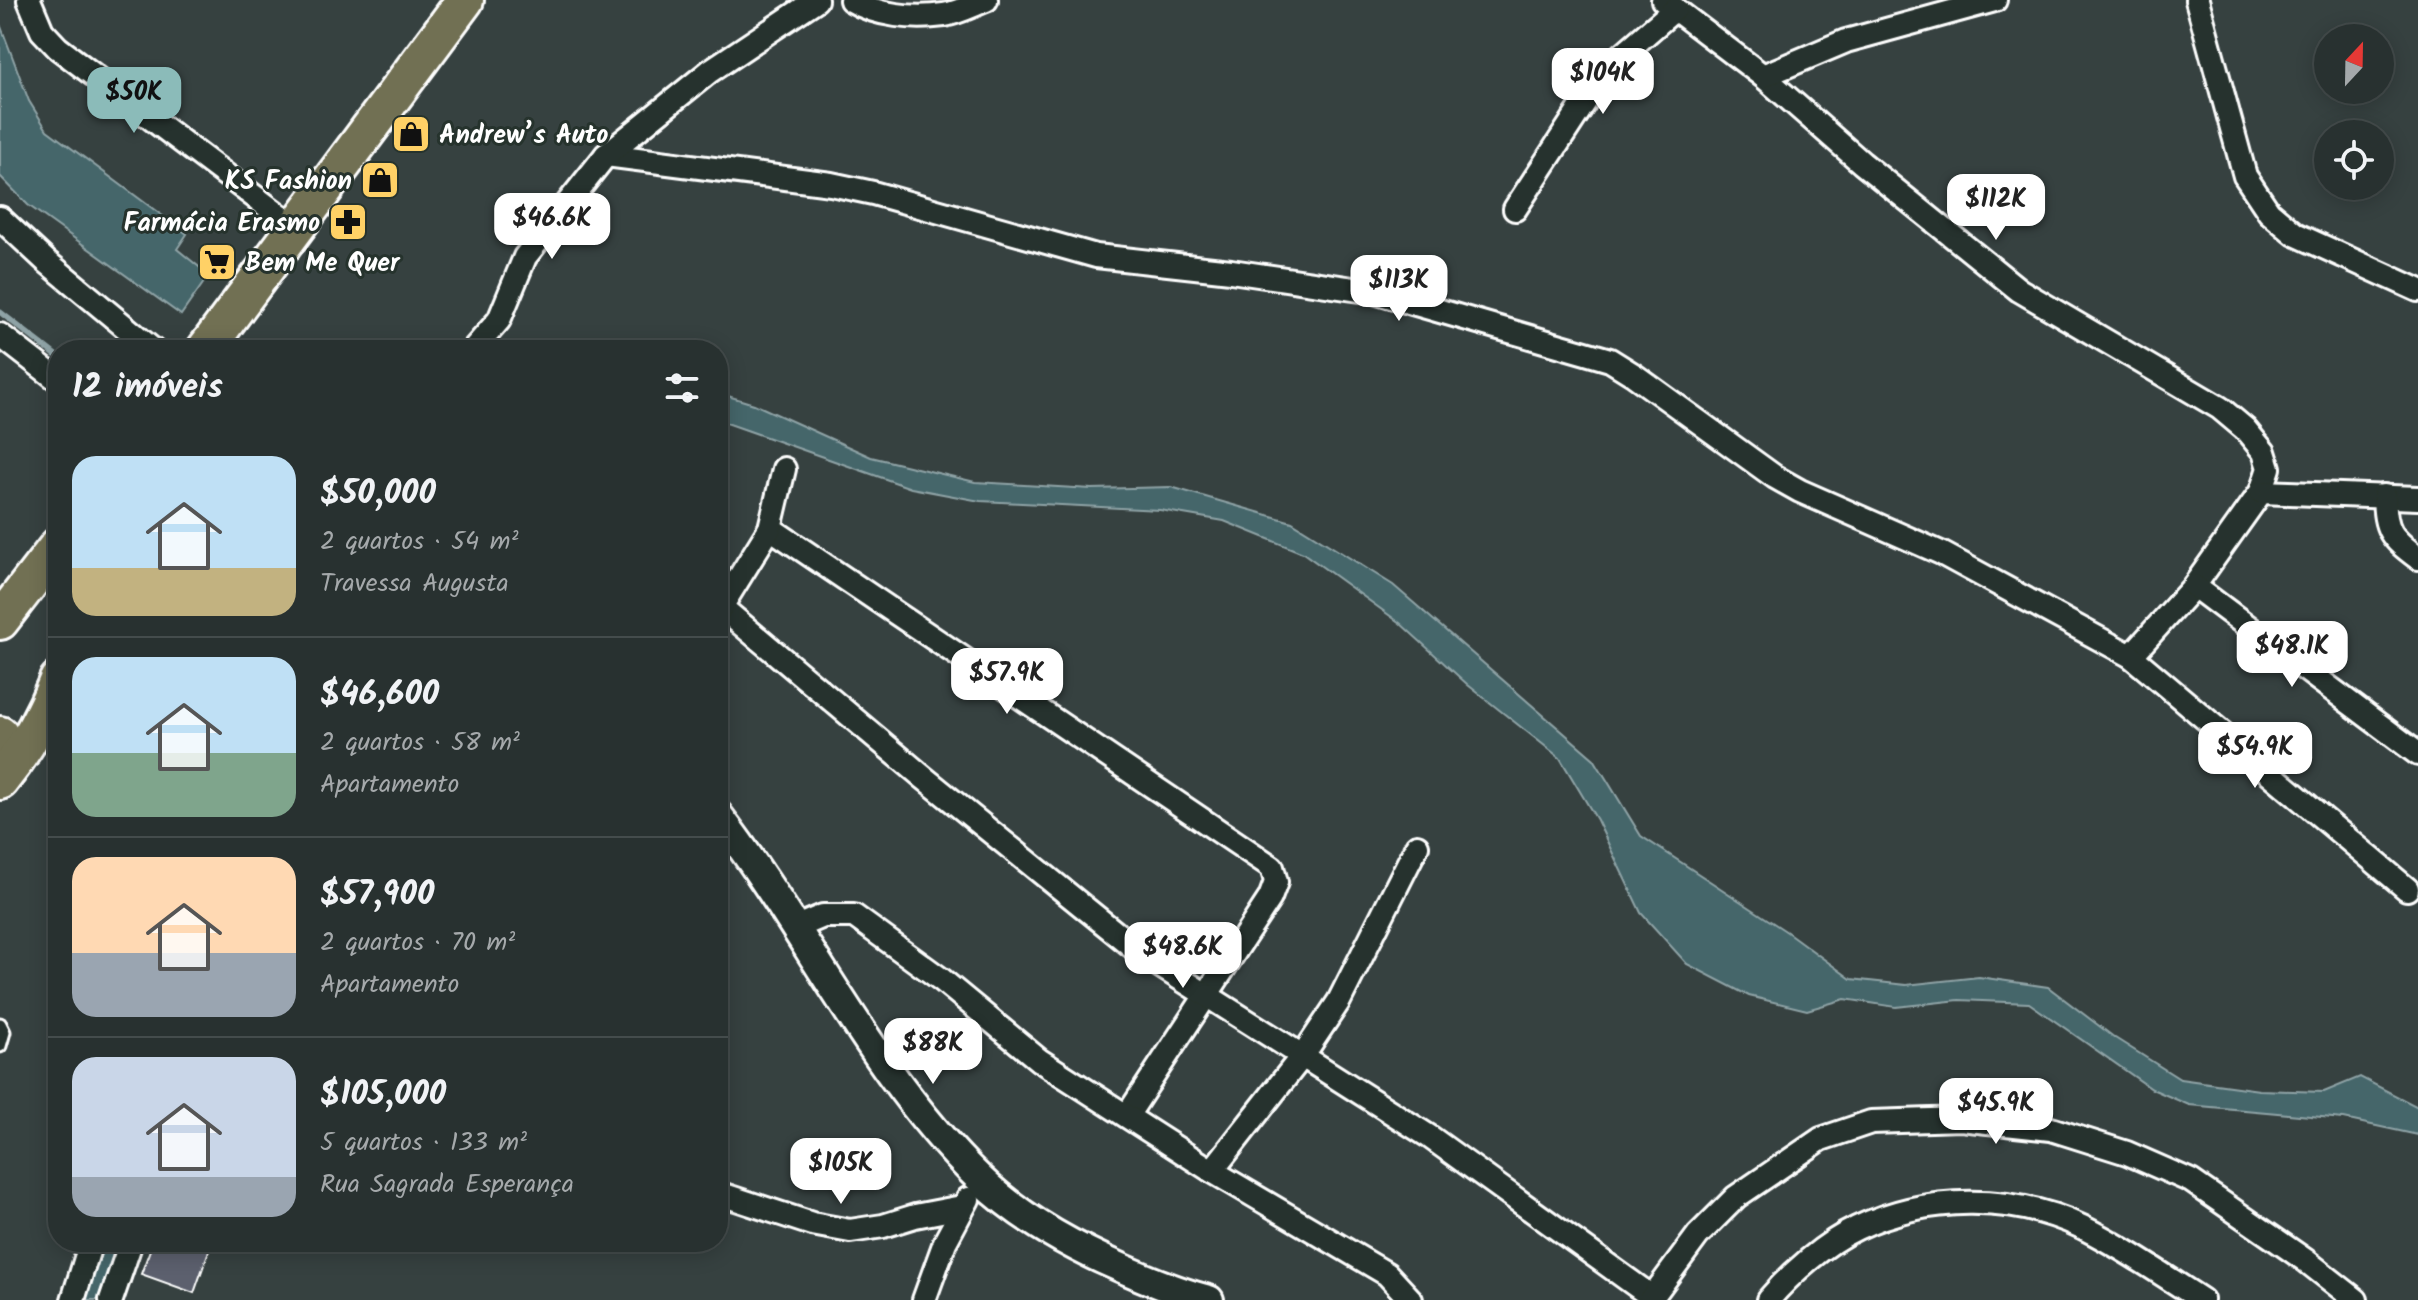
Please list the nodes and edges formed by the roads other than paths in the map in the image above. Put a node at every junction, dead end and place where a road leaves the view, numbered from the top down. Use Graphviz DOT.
graph roads {
  1 [pos="29,0"];
  2 [pos="465,0"];
  3 [pos="487,0"];
  4 [pos="816,0"];
  5 [pos="851,0"];
  6 [pos="986,0"];
  7 [pos="1995,0"];
  8 [pos="2197,0"];
  9 [pos="1669,4"];
  10 [pos="1763,76"];
  11 [pos="606,155"];
  12 [pos="1515,209"];
  13 [pos="0,218"];
  14 [pos="296,228"];
  15 [pos="2418,290"];
  16 [pos="237,327"];
  17 [pos="0,335"];
  18 [pos="141,340"];
  19 [pos="219,340"];
  20 [pos="481,340"];
  21 [pos="48,372"];
  22 [pos="784,469"];
  23 [pos="2261,492"];
  24 [pos="2384,496"];
  25 [pos="2418,498"];
  26 [pos="770,528"];
  27 [pos="2418,558"];
  28 [pos="48,559"];
  29 [pos="2194,586"];
  30 [pos="728,596"];
  31 [pos="728,616"];
  32 [pos="0,621"];
  33 [pos="2131,656"];
  34 [pos="48,705"];
  35 [pos="0,735"];
  36 [pos="0,743"];
  37 [pos="2418,754"];
  38 [pos="0,781"];
  39 [pos="728,829"];
  40 [pos="1417,846"];
  41 [pos="2407,889"];
  42 [pos="797,927"];
  43 [pos="1208,994"];
  44 [pos="0,1024"];
  45 [pos="0,1046"];
  46 [pos="1303,1055"];
  47 [pos="1127,1116"];
  48 [pos="1212,1171"];
  49 [pos="982,1181"];
  50 [pos="728,1196"];
  51 [pos="962,1207"];
  52 [pos="88,1252"];
  53 [pos="128,1252"];
  54 [pos="1651,1299"];
  55 [pos="73,1300"];
  56 [pos="111,1300"];
  57 [pos="924,1300"];
  58 [pos="1209,1300"];
  59 [pos="1411,1300"];
  60 [pos="1768,1300"];
  61 [pos="2202,1300"];
  62 [pos="2356,1300"];
  1 -- 14 [label="street"];
  2 -- 14 [label="main road"];
  3 -- 16 [label="main road"];
  4 -- 11 [label="street"];
  5 -- 6 [label="street"];
  7 -- 10 [label="street"];
  8 -- 15 [label="street"];
  9 -- 10 [label="street"];
  9 -- 12 [label="street"];
  10 -- 23 [label="street"];
  11 -- 20 [label="street"];
  11 -- 33 [label="street"];
  13 -- 18 [label="street"];
  14 -- 16 [label="main road"];
  16 -- 19 [label="main road"];
  17 -- 21 [label="street"];
  22 -- 26 [label="street"];
  23 -- 24 [label="street"];
  23 -- 29 [label="street"];
  24 -- 25 [label="street"];
  24 -- 27 [label="street"];
  26 -- 30 [label="street"];
  26 -- 43 [label="street"];
  28 -- 32 [label="main road"];
  29 -- 33 [label="street"];
  29 -- 37 [label="street"];
  31 -- 43 [label="street"];
  33 -- 41 [label="street"];
  34 -- 38 [label="main road"];
  35 -- 36 [label="main road"];
  39 -- 42 [label="street"];
  40 -- 46 [label="street"];
  42 -- 47 [label="street"];
  42 -- 49 [label="street"];
  43 -- 46 [label="street"];
  43 -- 47 [label="street"];
  44 -- 45 [label="lane"];
  46 -- 48 [label="street"];
  46 -- 54 [label="street"];
  47 -- 48 [label="street"];
  48 -- 59 [label="street"];
  49 -- 51 [label="street"];
  49 -- 58 [label="street"];
  50 -- 51 [label="street"];
  51 -- 57 [label="street"];
  52 -- 55 [label="street"];
  53 -- 56 [label="street"];
  54 -- 62 [label="street"];
  60 -- 61 [label="street"];
}
